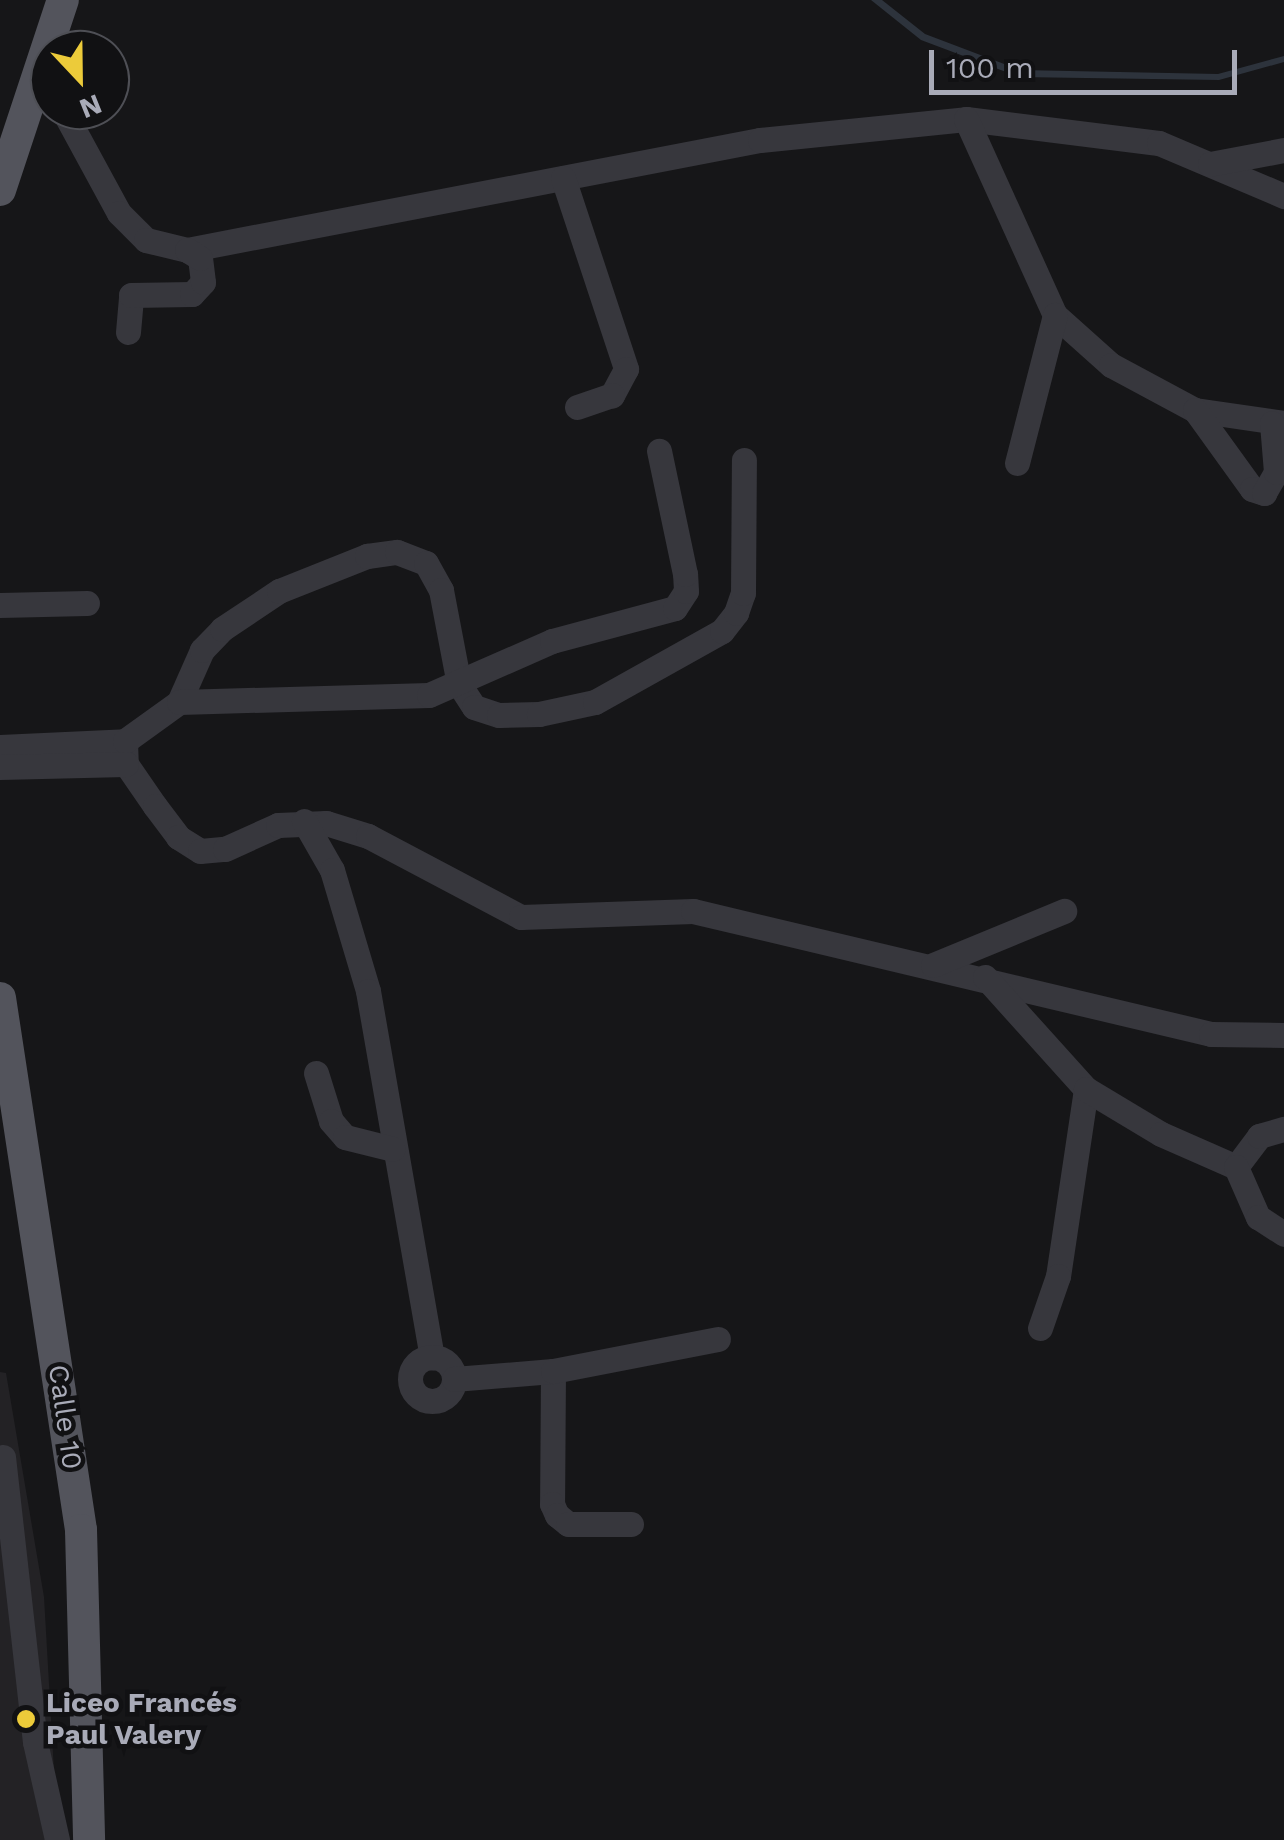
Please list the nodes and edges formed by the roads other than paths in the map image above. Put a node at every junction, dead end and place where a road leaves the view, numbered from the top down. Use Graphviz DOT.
graph roads {
  1 [pos="63,0"];
  2 [pos="56,30"];
  3 [pos="30,116"];
  4 [pos="966,119"];
  5 [pos="73,130"];
  6 [pos="1284,150"];
  7 [pos="1210,164"];
  8 [pos="563,178"];
  9 [pos="0,190"];
  10 [pos="1284,196"];
  11 [pos="188,250"];
  12 [pos="1054,315"];
  13 [pos="128,332"];
  14 [pos="578,407"];
  15 [pos="1195,410"];
  16 [pos="1278,423"];
  17 [pos="658,451"];
  18 [pos="744,460"];
  19 [pos="1017,463"];
  20 [pos="87,603"];
  21 [pos="0,605"];
  22 [pos="459,684"];
  23 [pos="179,702"];
  24 [pos="0,746"];
  25 [pos="125,752"];
  26 [pos="0,768"];
  27 [pos="304,821"];
  28 [pos="1064,911"];
  29 [pos="933,965"];
  30 [pos="985,977"];
  31 [pos="0,998"];
  32 [pos="1284,1035"];
  33 [pos="316,1072"];
  34 [pos="1086,1089"];
  35 [pos="1284,1129"];
  36 [pos="393,1149"];
  37 [pos="1236,1167"];
  38 [pos="1284,1234"];
  39 [pos="1040,1328"];
  40 [pos="718,1339"];
  41 [pos="432,1357"];
  42 [pos="553,1370"];
  43 [pos="454,1379"];
  44 [pos="4,1457"];
  45 [pos="631,1524"];
  46 [pos="87,1838"];
  47 [pos="57,1840"];
  1 -- 2 [label="main road"];
  3 -- 9 [label="main road"];
  4 -- 7 [label="lane"];
  4 -- 8 [label="lane"];
  4 -- 12 [label="lane"];
  5 -- 11 [label="lane"];
  6 -- 7 [label="lane"];
  7 -- 10 [label="lane"];
  8 -- 11 [label="lane"];
  8 -- 14 [label="lane"];
  11 -- 13 [label="lane"];
  12 -- 15 [label="lane"];
  12 -- 19 [label="lane"];
  15 -- 16 [label="lane"];
  15 -- 16 [label="lane"];
  17 -- 22 [label="lane"];
  18 -- 22 [label="lane"];
  20 -- 21 [label="lane"];
  22 -- 23 [label="lane"];
  22 -- 23 [label="lane"];
  23 -- 25 [label="lane"];
  24 -- 25 [label="lane"];
  25 -- 26 [label="lane"];
  25 -- 27 [label="lane"];
  27 -- 29 [label="lane"];
  27 -- 36 [label="lane"];
  28 -- 29 [label="lane"];
  29 -- 30 [label="lane"];
  30 -- 32 [label="lane"];
  30 -- 34 [label="lane"];
  31 -- 46 [label="main road, Calle 10"];
  33 -- 36 [label="lane"];
  34 -- 37 [label="lane"];
  34 -- 39 [label="lane"];
  35 -- 37 [label="lane"];
  36 -- 41 [label="lane"];
  37 -- 38 [label="lane"];
  40 -- 42 [label="lane"];
  41 -- 43 [label="lane"];
  41 -- 43 [label="lane"];
  42 -- 43 [label="lane"];
  42 -- 45 [label="lane"];
  44 -- 47 [label="lane"];
}
